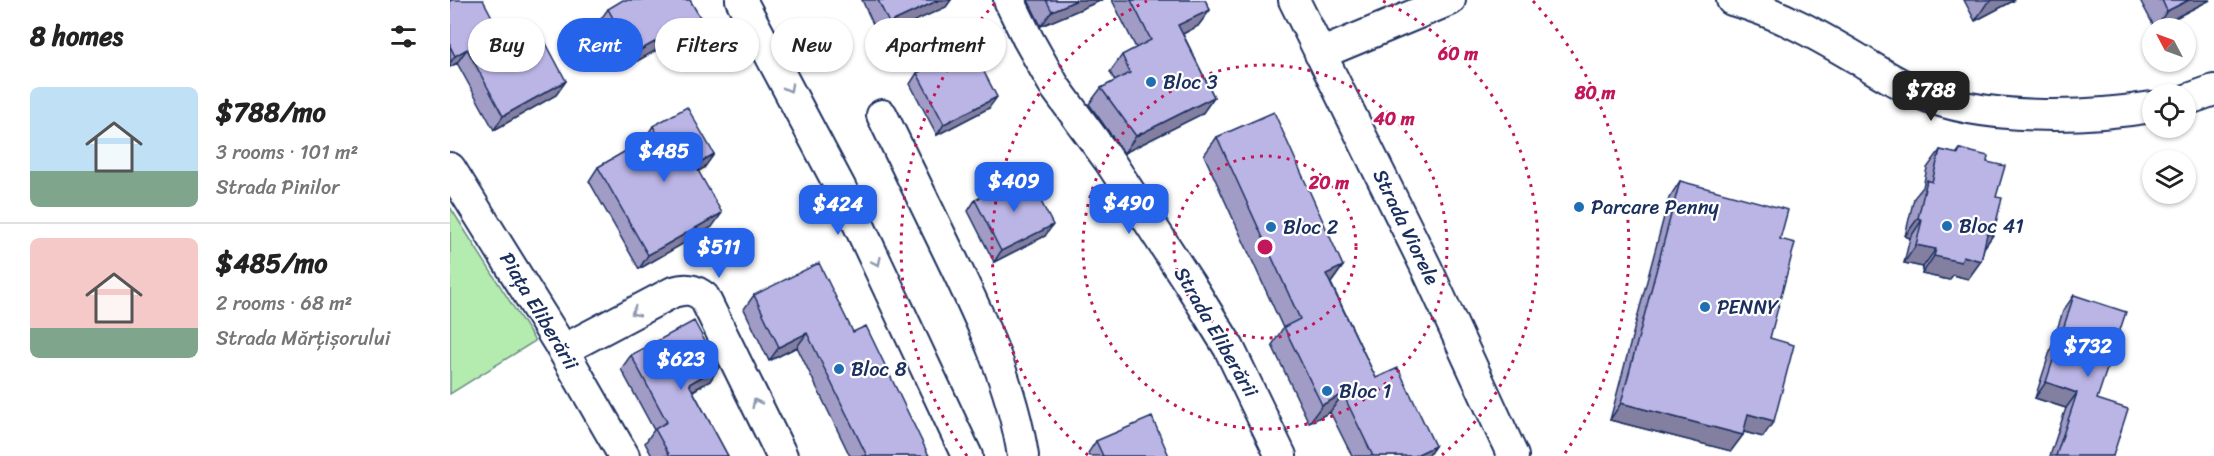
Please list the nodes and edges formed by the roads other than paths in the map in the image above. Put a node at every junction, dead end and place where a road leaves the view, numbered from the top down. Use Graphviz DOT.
graph roads {
  1 [pos="741,0"];
  2 [pos="1009,0"];
  3 [pos="1294,0"];
  4 [pos="1450,0"];
  5 [pos="1732,0"];
  6 [pos="1320,54"];
  7 [pos="2214,90"];
  8 [pos="2196,96"];
  9 [pos="2142,107"];
  10 [pos="882,115"];
  11 [pos="450,168"];
  12 [pos="563,350"];
  13 [pos="624,456"];
  14 [pos="782,456"];
  15 [pos="967,456"];
  16 [pos="1023,456"];
  17 [pos="1281,456"];
  18 [pos="1513,456"];
  1 -- 15 [label="street, one-way"];
  2 -- 17 [label="street, Strada Eliberării"];
  3 -- 6 [label="street, Strada Viorele"];
  4 -- 6 [label="street"];
  5 -- 9 [label="street"];
  6 -- 18 [label="street, Strada Viorele"];
  7 -- 8 [label="street"];
  10 -- 16 [label="street"];
  11 -- 12 [label="street, Piața Eliberării"];
  12 -- 13 [label="street, Piața Eliberării"];
  14 -- 12 [label="street, one-way"];
}
